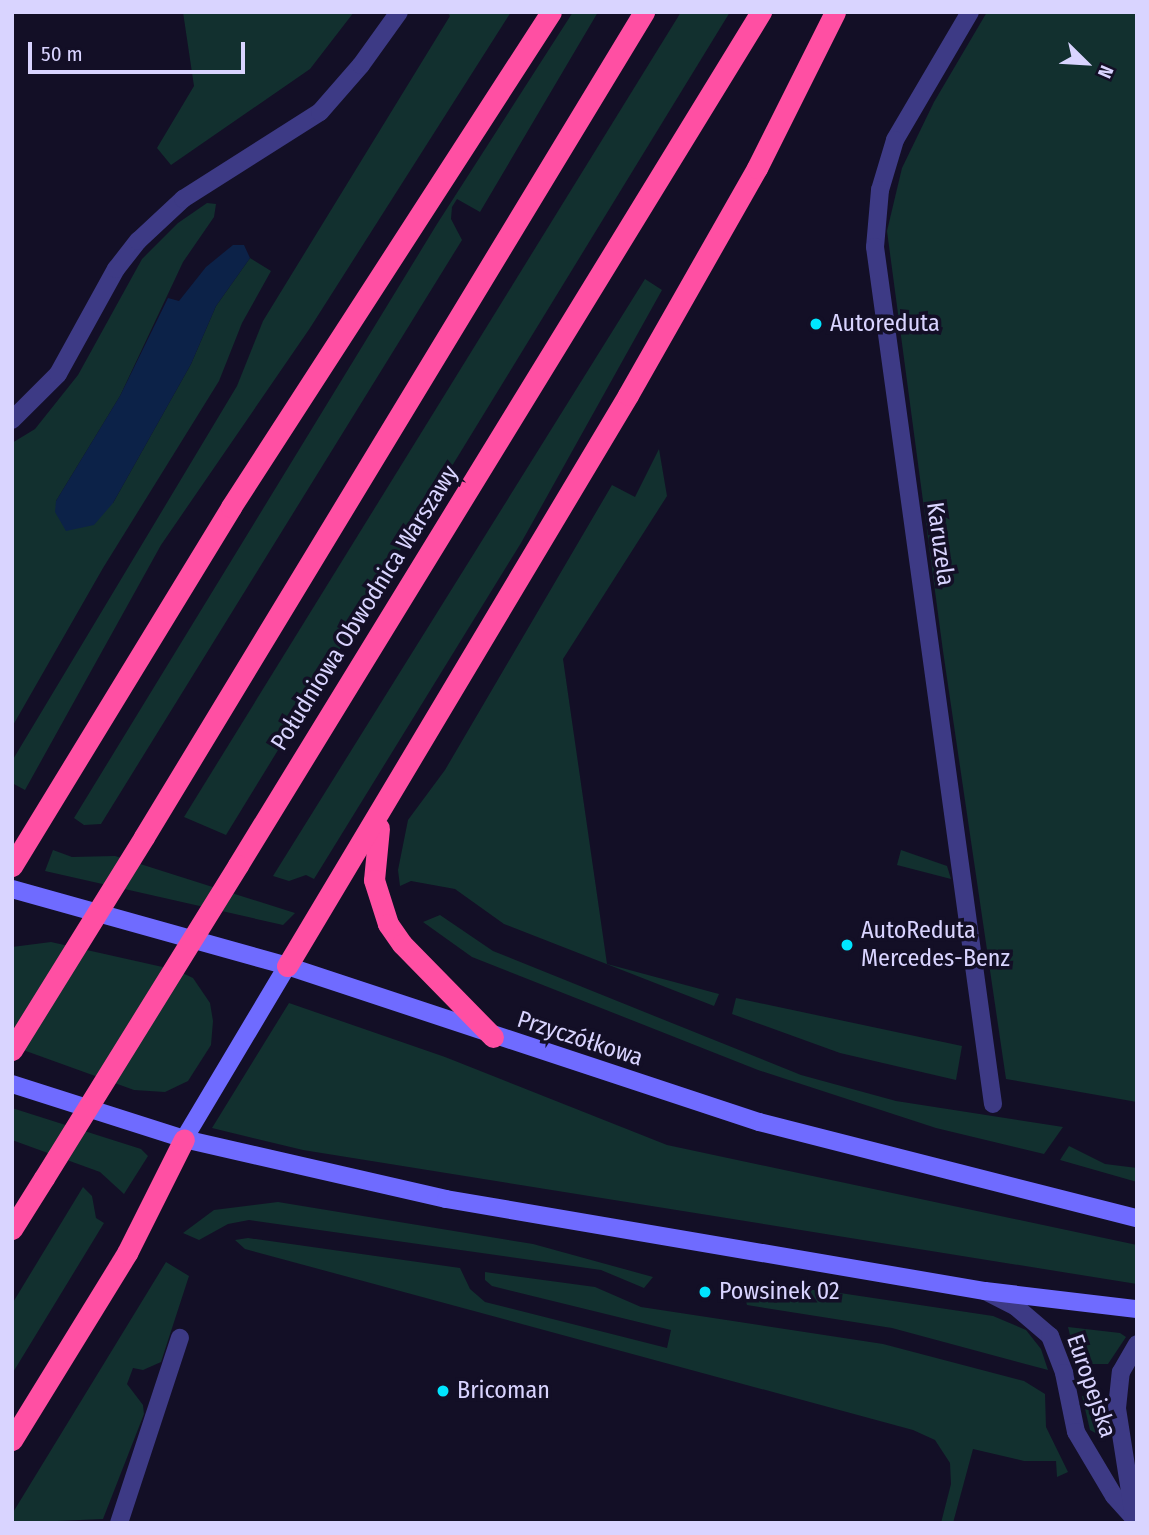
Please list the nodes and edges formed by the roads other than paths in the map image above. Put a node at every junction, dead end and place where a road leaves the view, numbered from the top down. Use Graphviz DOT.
graph roads {
  1 [pos="399,12"];
  2 [pos="551,12"];
  3 [pos="644,12"];
  4 [pos="761,12"];
  5 [pos="835,12"];
  6 [pos="970,12"];
  7 [pos="12,420"];
  8 [pos="382,814"];
  9 [pos="12,866"];
  10 [pos="12,889"];
  11 [pos="287,966"];
  12 [pos="492,1037"];
  13 [pos="12,1050"];
  14 [pos="12,1084"];
  15 [pos="993,1104"];
  16 [pos="184,1139"];
  17 [pos="1137,1218"];
  18 [pos="12,1229"];
  19 [pos="985,1291"];
  20 [pos="1137,1309"];
  21 [pos="180,1338"];
  22 [pos="1137,1344"];
  23 [pos="12,1440"];
  24 [pos="1135,1520"];
  25 [pos="119,1523"];
  1 -- 7 [label="street"];
  2 -- 9 [label="highway"];
  3 -- 13 [label="highway, bridge"];
  4 -- 18 [label="highway, Południowa Obwodnica Warszawy, bridge"];
  5 -- 8 [label="highway"];
  6 -- 15 [label="street, Karuzela"];
  8 -- 11 [label="highway"];
  8 -- 12 [label="highway"];
  10 -- 11 [label="main road, Przyczółkowa"];
  11 -- 12 [label="main road, Przyczółkowa"];
  11 -- 16 [label="main road"];
  12 -- 17 [label="main road, Przyczółkowa"];
  14 -- 16 [label="main road"];
  16 -- 19 [label="main road"];
  16 -- 23 [label="highway"];
  19 -- 20 [label="main road"];
  19 -- 24 [label="street, Europejska"];
  21 -- 25 [label="street"];
  22 -- 24 [label="street, Europejska"];
}
